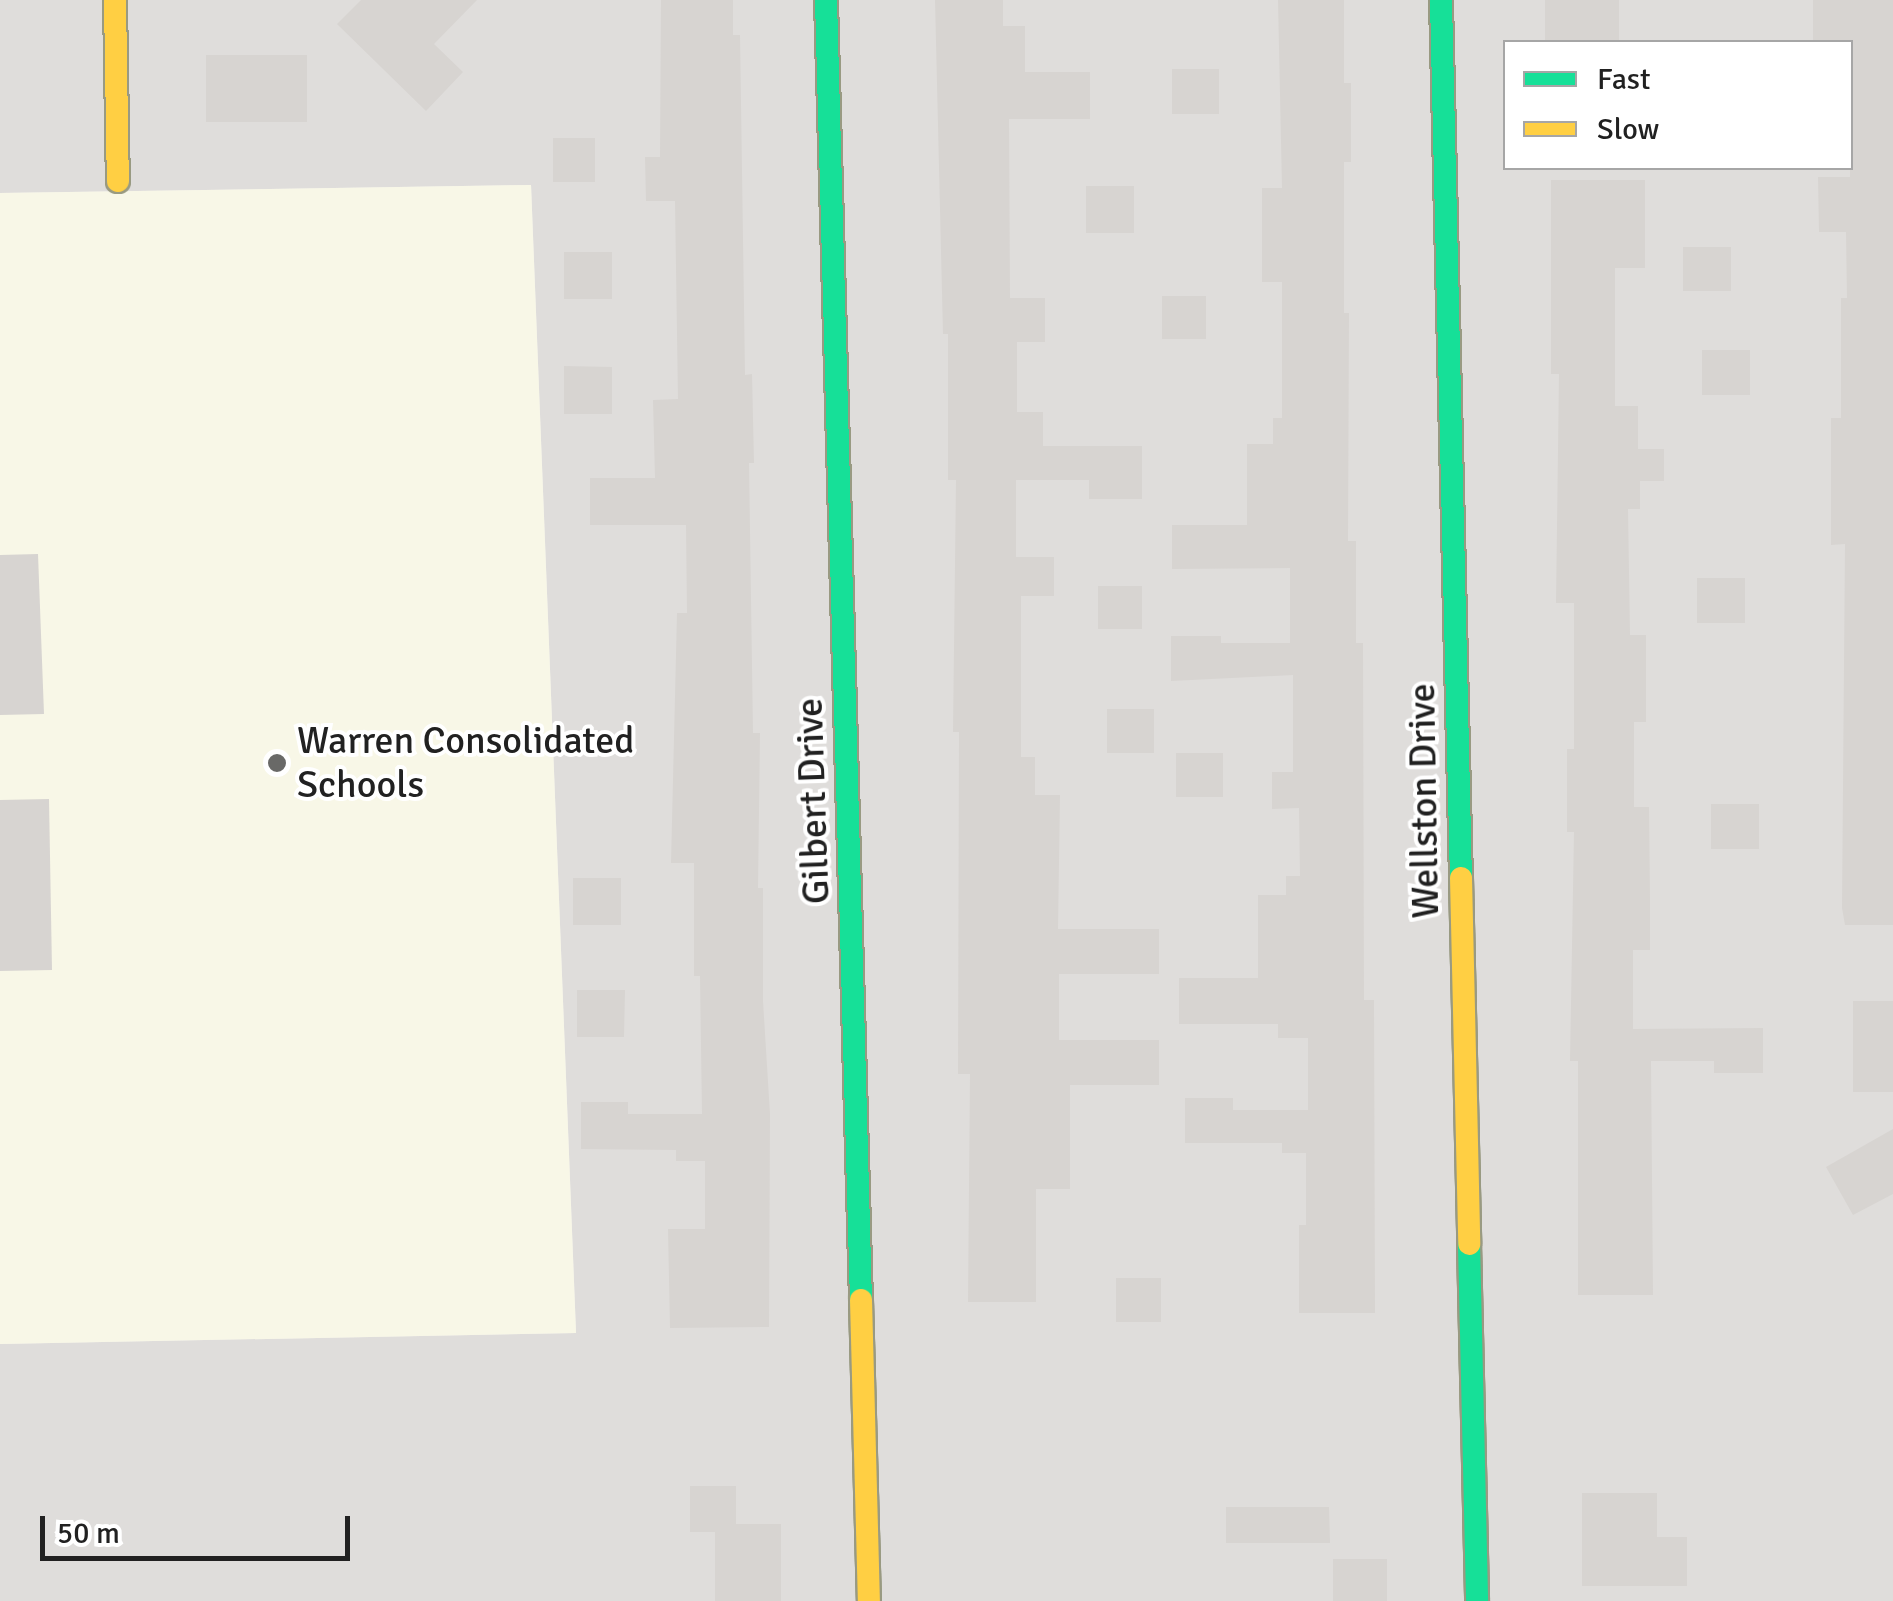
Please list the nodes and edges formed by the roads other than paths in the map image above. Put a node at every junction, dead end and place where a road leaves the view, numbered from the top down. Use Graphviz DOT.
graph roads {
  1 [pos="115,0"];
  2 [pos="826,0"];
  3 [pos="1442,0"];
  4 [pos="118,181"];
  5 [pos="869,1601"];
  6 [pos="1478,1601"];
  1 -- 4 [label="street"];
  2 -- 5 [label="street, Gilbert Drive"];
  3 -- 6 [label="street, Wellston Drive"];
}
